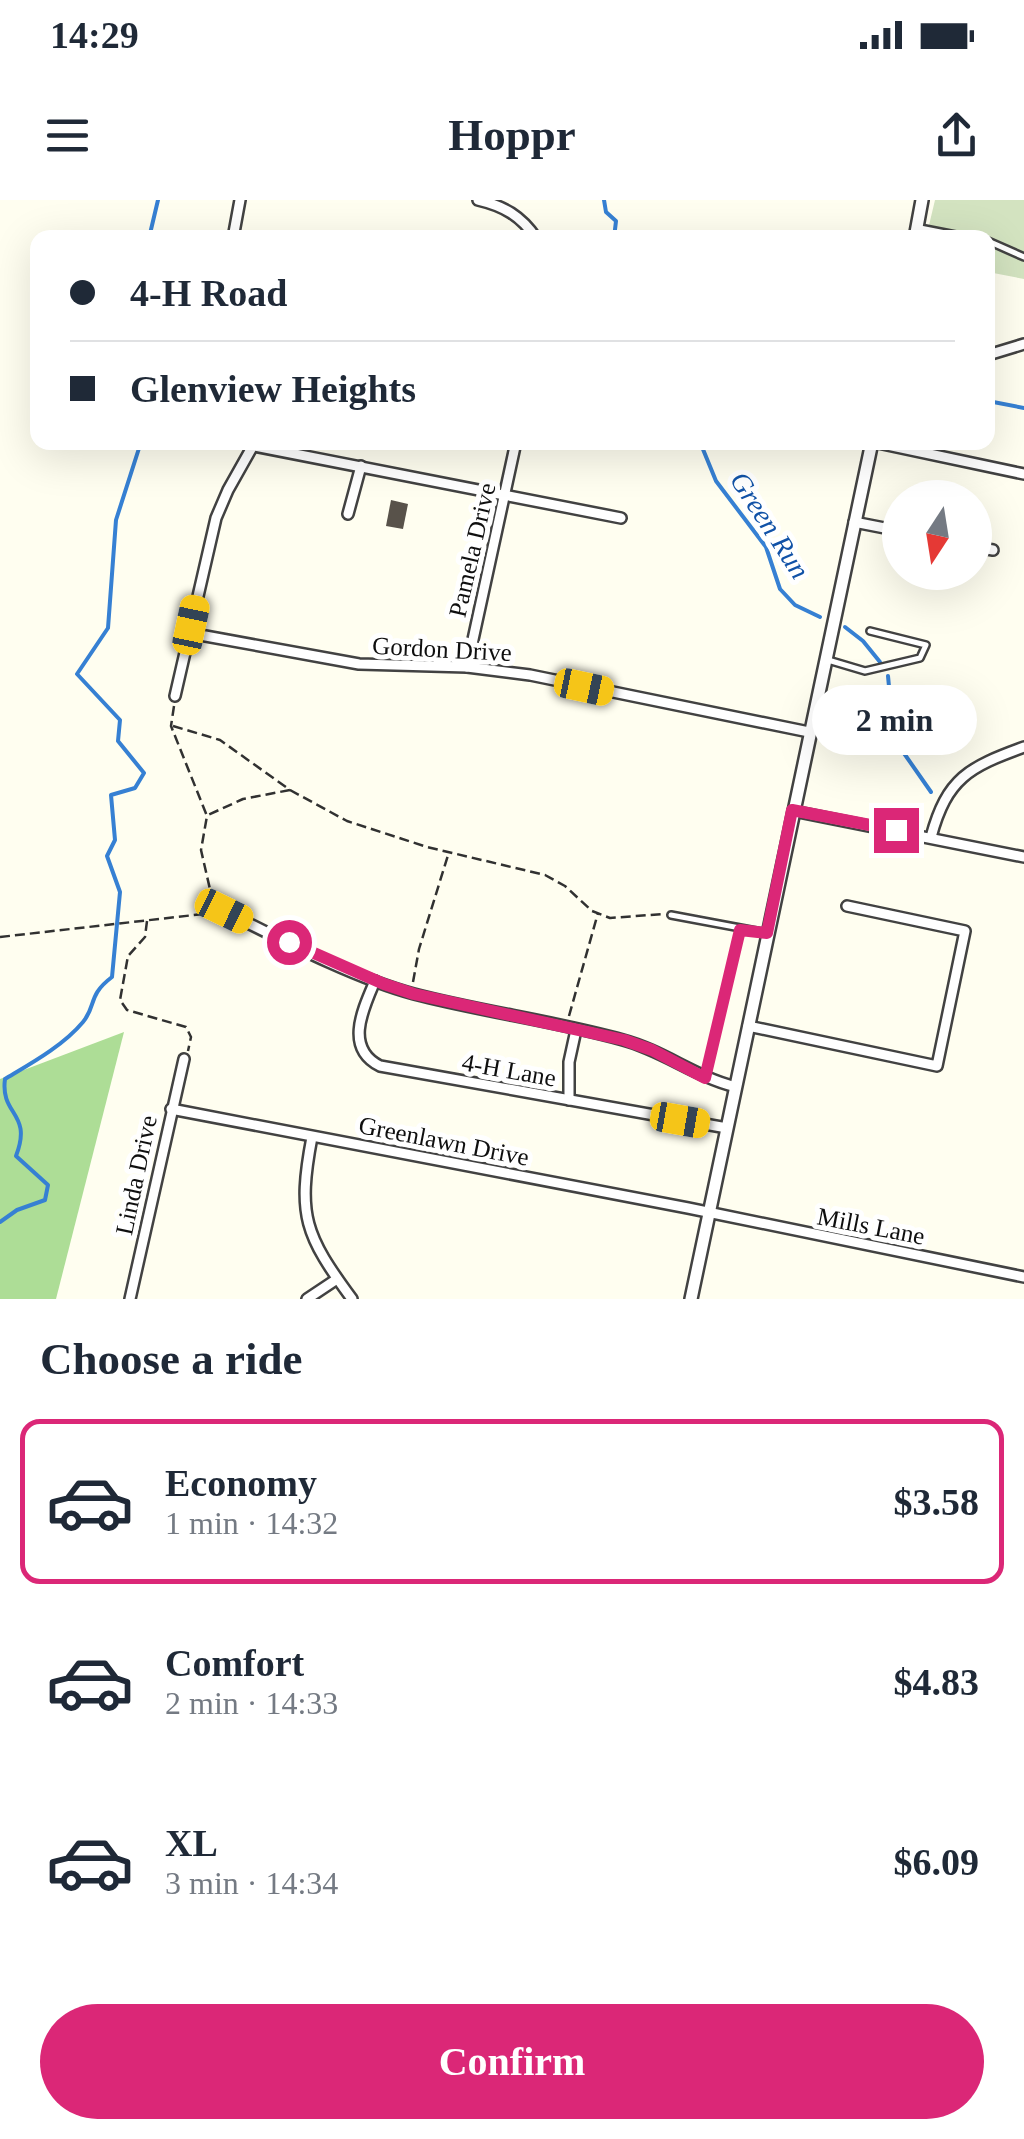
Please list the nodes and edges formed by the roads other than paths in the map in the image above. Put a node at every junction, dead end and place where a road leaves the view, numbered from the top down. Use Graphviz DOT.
graph roads {
  1 [pos="240,200"];
  2 [pos="478,200"];
  3 [pos="922,200"];
  4 [pos="234,230"];
  5 [pos="529,230"];
  6 [pos="916,230"];
  7 [pos="995,244"];
  8 [pos="1024,257"];
  9 [pos="1024,344"];
  10 [pos="995,352"];
  11 [pos="251,450"];
  12 [pos="284,450"];
  13 [pos="515,450"];
  14 [pos="870,450"];
  15 [pos="910,450"];
  16 [pos="361,466"];
  17 [pos="1024,474"];
  18 [pos="507,495"];
  19 [pos="348,514"];
  20 [pos="621,518"];
  21 [pos="854,522"];
  22 [pos="882,528"];
  23 [pos="870,631"];
  24 [pos="189,633"];
  25 [pos="825,659"];
  26 [pos="467,667"];
  27 [pos="175,696"];
  28 [pos="810,732"];
  29 [pos="1024,746"];
  30 [pos="792,810"];
  31 [pos="931,837"];
  32 [pos="1024,857"];
  33 [pos="847,906"];
  34 [pos="224,911"];
  35 [pos="671,915"];
  36 [pos="740,930"];
  37 [pos="767,933"];
  38 [pos="375,981"];
  39 [pos="748,1026"];
  40 [pos="576,1030"];
  41 [pos="184,1059"];
  42 [pos="705,1078"];
  43 [pos="736,1087"];
  44 [pos="569,1100"];
  45 [pos="170,1109"];
  46 [pos="727,1128"];
  47 [pos="312,1137"];
  48 [pos="709,1213"];
  49 [pos="1024,1277"];
  50 [pos="337,1279"];
  51 [pos="130,1299"];
  52 [pos="308,1299"];
  53 [pos="352,1299"];
  54 [pos="691,1299"];
  1 -- 4 [label="street"];
  2 -- 5 [label="street"];
  3 -- 6 [label="street"];
  7 -- 8 [label="lane"];
  9 -- 10 [label="street"];
  11 -- 24 [label="street"];
  12 -- 16 [label="street"];
  13 -- 18 [label="street, Pamela Drive"];
  14 -- 21 [label="street"];
  15 -- 17 [label="street"];
  16 -- 18 [label="street"];
  16 -- 19 [label="street"];
  18 -- 20 [label="street"];
  18 -- 26 [label="street, Pamela Drive"];
  21 -- 22 [label="street"];
  21 -- 25 [label="street"];
  23 -- 25 [label="lane"];
  24 -- 26 [label="street, Gordon Drive"];
  24 -- 27 [label="street"];
  25 -- 28 [label="street"];
  26 -- 28 [label="street, Gordon Drive"];
  28 -- 30 [label="street"];
  29 -- 31 [label="street"];
  30 -- 31 [label="street"];
  30 -- 37 [label="street"];
  31 -- 32 [label="street"];
  33 -- 39 [label="street"];
  34 -- 38 [label="street"];
  35 -- 36 [label="lane"];
  36 -- 37 [label="lane"];
  36 -- 42 [label="lane"];
  37 -- 39 [label="street"];
  38 -- 40 [label="street"];
  38 -- 44 [label="street, 4-H Lane"];
  39 -- 43 [label="street"];
  40 -- 42 [label="street"];
  40 -- 44 [label="street"];
  41 -- 45 [label="street, Linda Drive"];
  42 -- 43 [label="street"];
  43 -- 46 [label="street"];
  44 -- 46 [label="street, 4-H Lane"];
  45 -- 47 [label="street, Greenlawn Drive"];
  45 -- 51 [label="street, Linda Drive"];
  46 -- 48 [label="street"];
  47 -- 48 [label="street, Greenlawn Drive"];
  47 -- 50 [label="street"];
  48 -- 49 [label="street, Mills Lane"];
  48 -- 54 [label="street"];
  50 -- 52 [label="street"];
  50 -- 53 [label="street"];
}
